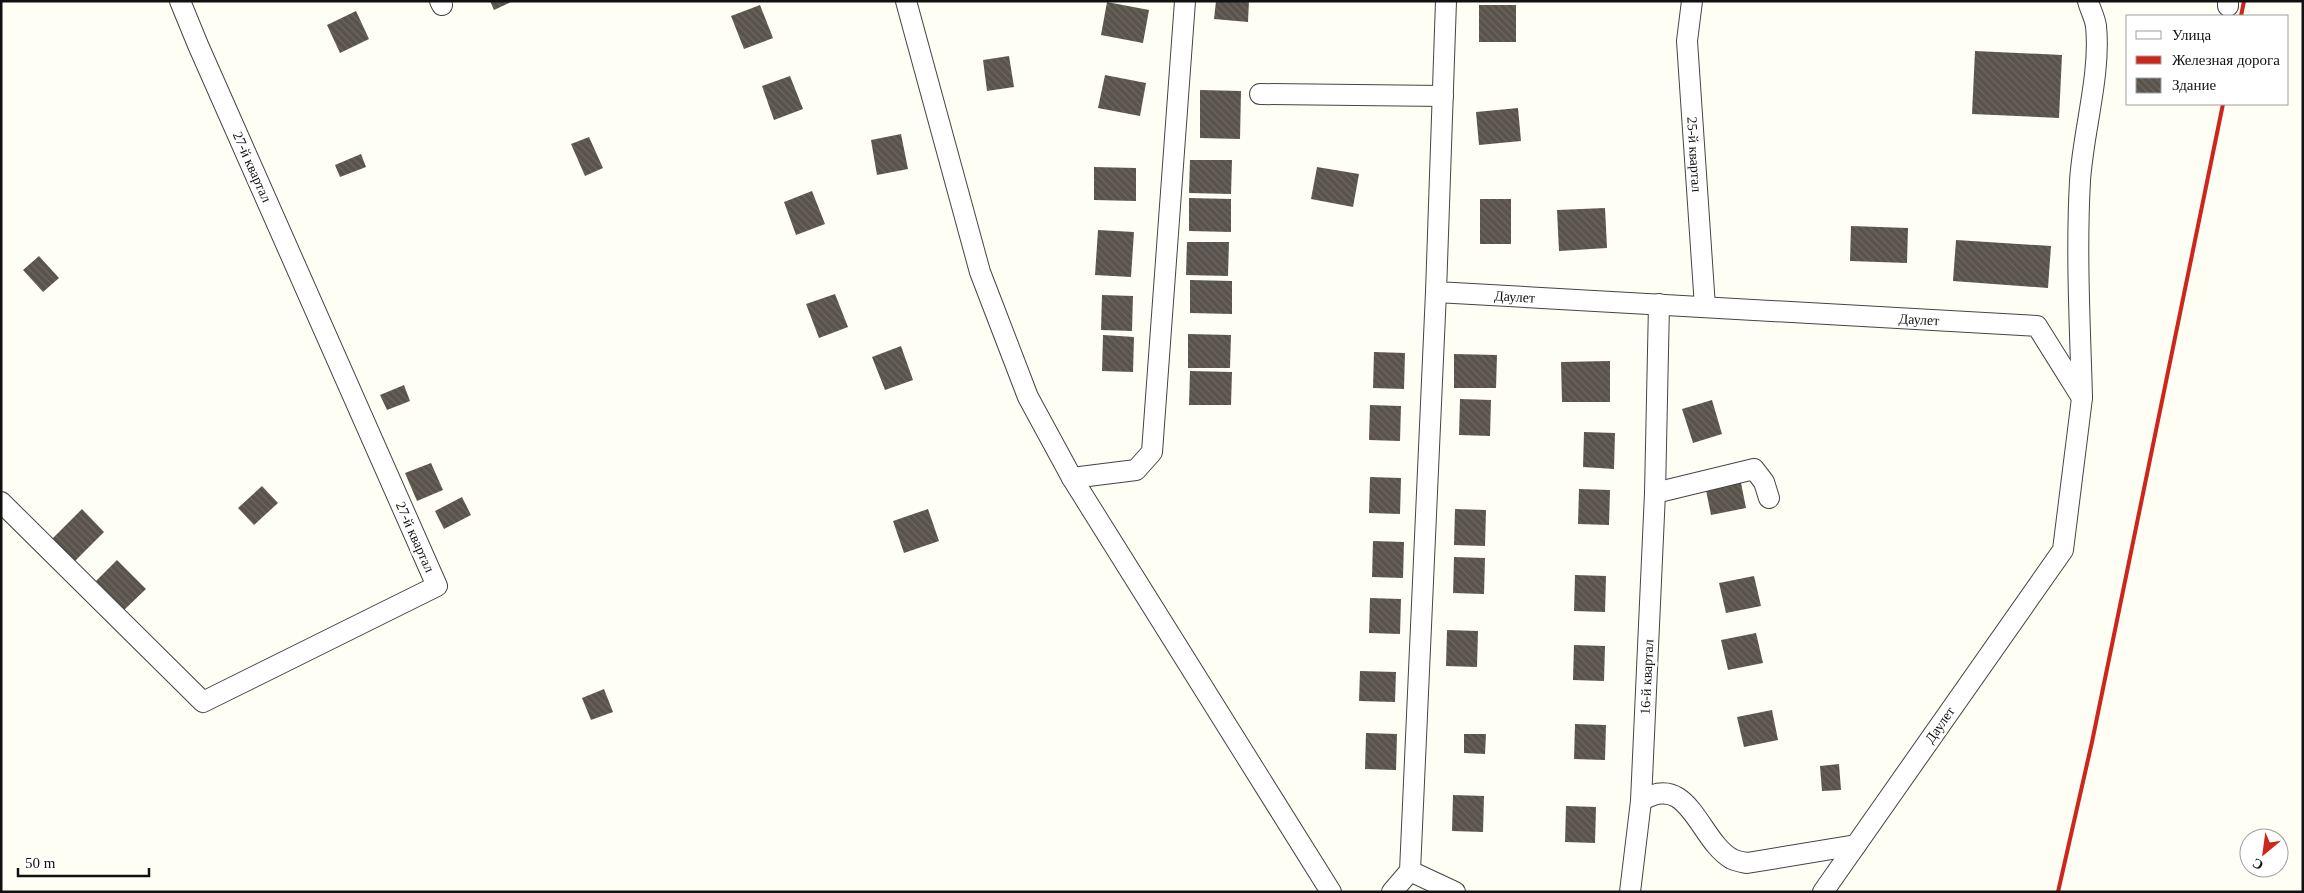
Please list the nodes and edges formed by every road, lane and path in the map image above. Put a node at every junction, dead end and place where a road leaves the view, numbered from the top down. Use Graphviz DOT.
graph roads {
  1 [pos="180,1"];
  2 [pos="906,1"];
  3 [pos="1186,1"];
  4 [pos="1446,1"];
  5 [pos="1692,1"];
  6 [pos="2088,1"];
  7 [pos="1260,94"];
  8 [pos="1443,96"];
  9 [pos="1436,292"];
  10 [pos="1659,304"];
  11 [pos="1705,307"];
  12 [pos="2082,398"];
  13 [pos="1072,478"];
  14 [pos="1655,493"];
  15 [pos="1769,498"];
  16 [pos="1,502"];
  17 [pos="1642,801"];
  18 [pos="1856,845"];
  19 [pos="1410,871"];
  20 [pos="1331,892"];
  21 [pos="1392,892"];
  22 [pos="1455,892"];
  23 [pos="1630,892"];
  24 [pos="1823,892"];
  1 -- 16 [label="street, 27-й квартал"];
  2 -- 13 [label="street"];
  3 -- 13 [label="street"];
  4 -- 8 [label="street"];
  5 -- 11 [label="street, 25-й квартал"];
  6 -- 12 [label="street"];
  7 -- 8 [label="street"];
  8 -- 9 [label="street"];
  9 -- 10 [label="street, Даулет"];
  9 -- 19 [label="street"];
  10 -- 11 [label="street, Даулет"];
  10 -- 14 [label="street, 16-й квартал"];
  11 -- 12 [label="street, Даулет"];
  12 -- 18 [label="street, Даулет"];
  13 -- 20 [label="street"];
  14 -- 15 [label="street"];
  14 -- 17 [label="street, 16-й квартал"];
  17 -- 18 [label="street"];
  17 -- 23 [label="street, 16-й квартал"];
  18 -- 24 [label="street, Даулет"];
  19 -- 21 [label="street"];
  19 -- 22 [label="street"];
}
